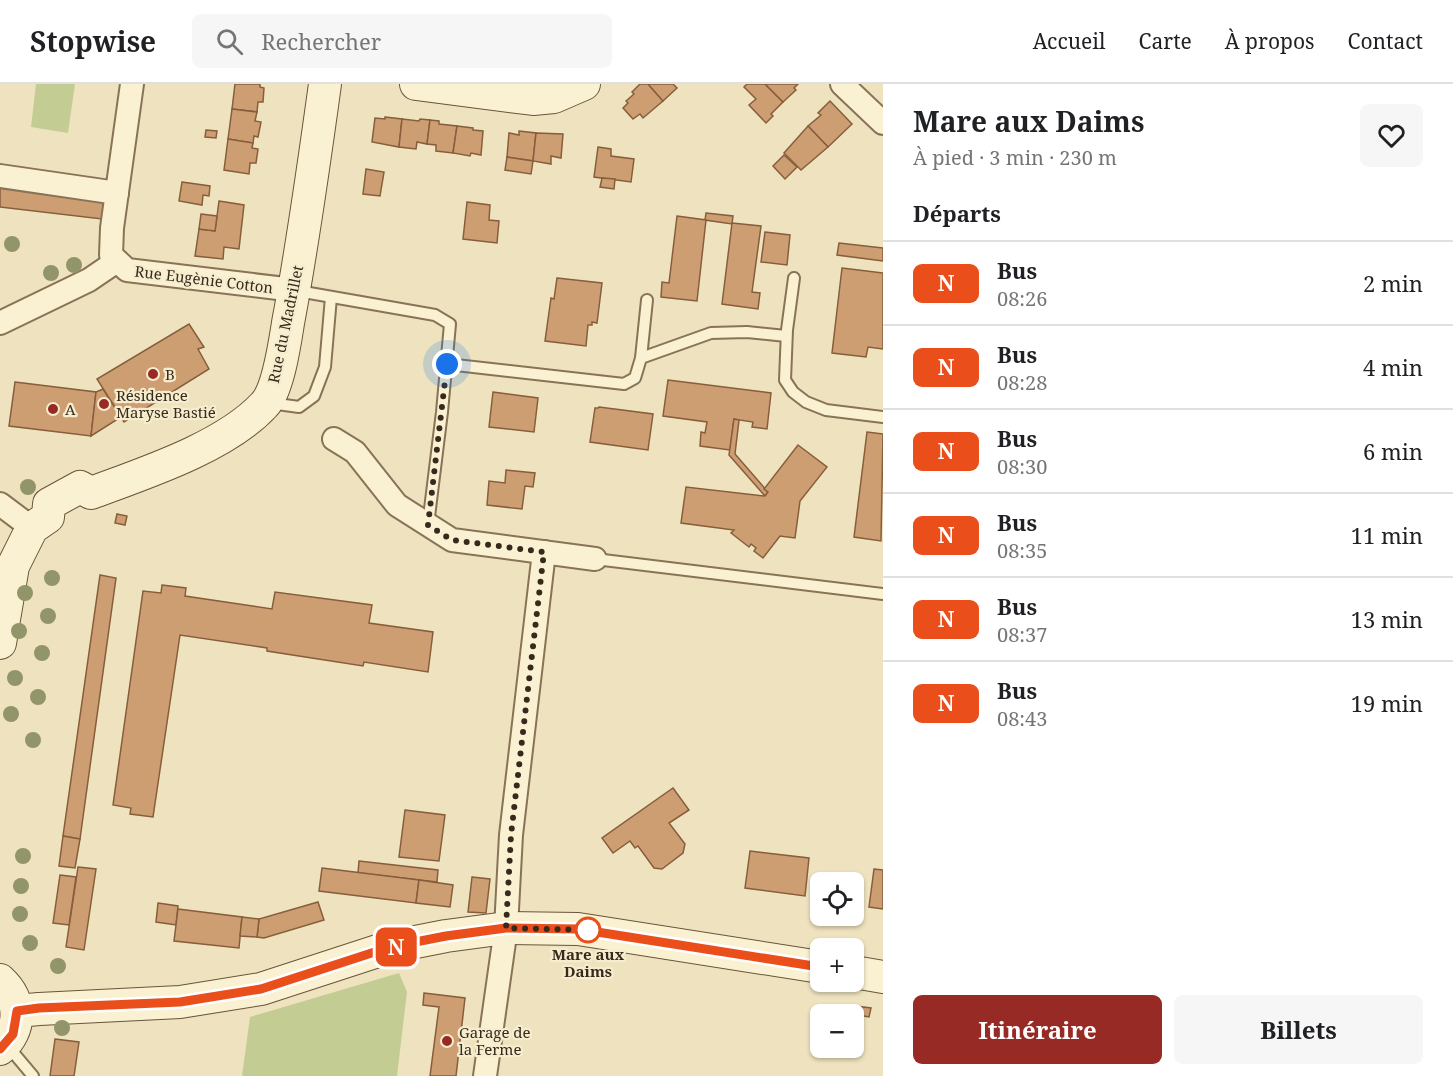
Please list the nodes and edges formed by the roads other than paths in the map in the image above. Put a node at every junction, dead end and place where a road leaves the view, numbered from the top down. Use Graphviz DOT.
graph roads {
  1 [pos="132,84"];
  2 [pos="325,84"];
  3 [pos="584,84"];
  4 [pos="842,84"];
  5 [pos="428,85"];
  6 [pos="883,123"];
  7 [pos="0,176"];
  8 [pos="117,192"];
  9 [pos="117,261"];
  10 [pos="794,278"];
  11 [pos="294,290"];
  12 [pos="331,297"];
  13 [pos="647,300"];
  14 [pos="0,323"];
  15 [pos="786,336"];
  16 [pos="641,358"];
  17 [pos="447,364"];
  18 [pos="267,403"];
  19 [pos="883,417"];
  20 [pos="334,439"];
  21 [pos="0,504"];
  22 [pos="40,522"];
  23 [pos="428,525"];
  24 [pos="544,552"];
  25 [pos="595,559"];
  26 [pos="883,594"];
  27 [pos="0,644"];
  28 [pos="506,928"];
  29 [pos="810,965"];
  30 [pos="864,974"];
  31 [pos="883,977"];
  32 [pos="0,980"];
  33 [pos="17,1011"];
  34 [pos="3,1046"];
  35 [pos="33,1076"];
  36 [pos="485,1076"];
  1 -- 8 [label="street, Rue Eugènie Cotton"];
  2 -- 11 [label="street, Rue du Madrillet"];
  3 -- 5 [label="street"];
  4 -- 6 [label="street"];
  7 -- 8 [label="street"];
  8 -- 9 [label="street, Rue Eugènie Cotton"];
  9 -- 11 [label="street, Rue Eugènie Cotton"];
  9 -- 14 [label="street, Rue Eugènie Cotton"];
  10 -- 15 [label="lane"];
  11 -- 12 [label="lane"];
  11 -- 18 [label="street, Rue du Madrillet"];
  12 -- 17 [label="lane"];
  12 -- 18 [label="lane"];
  13 -- 16 [label="lane"];
  15 -- 16 [label="lane"];
  15 -- 19 [label="lane"];
  16 -- 17 [label="lane"];
  17 -- 23 [label="lane"];
  18 -- 22 [label="street, Rue du Madrillet"];
  20 -- 23 [label="street"];
  21 -- 22 [label="street"];
  22 -- 27 [label="street, Rue du Madrillet"];
  23 -- 24 [label="street"];
  24 -- 25 [label="street"];
  24 -- 28 [label="street"];
  25 -- 26 [label="lane"];
  28 -- 29 [label="street"];
  28 -- 33 [label="street"];
  28 -- 36 [label="street"];
  30 -- 31 [label="street"];
  32 -- 33 [label="street"];
  33 -- 34 [label="street"];
  34 -- 35 [label="lane"];
}
